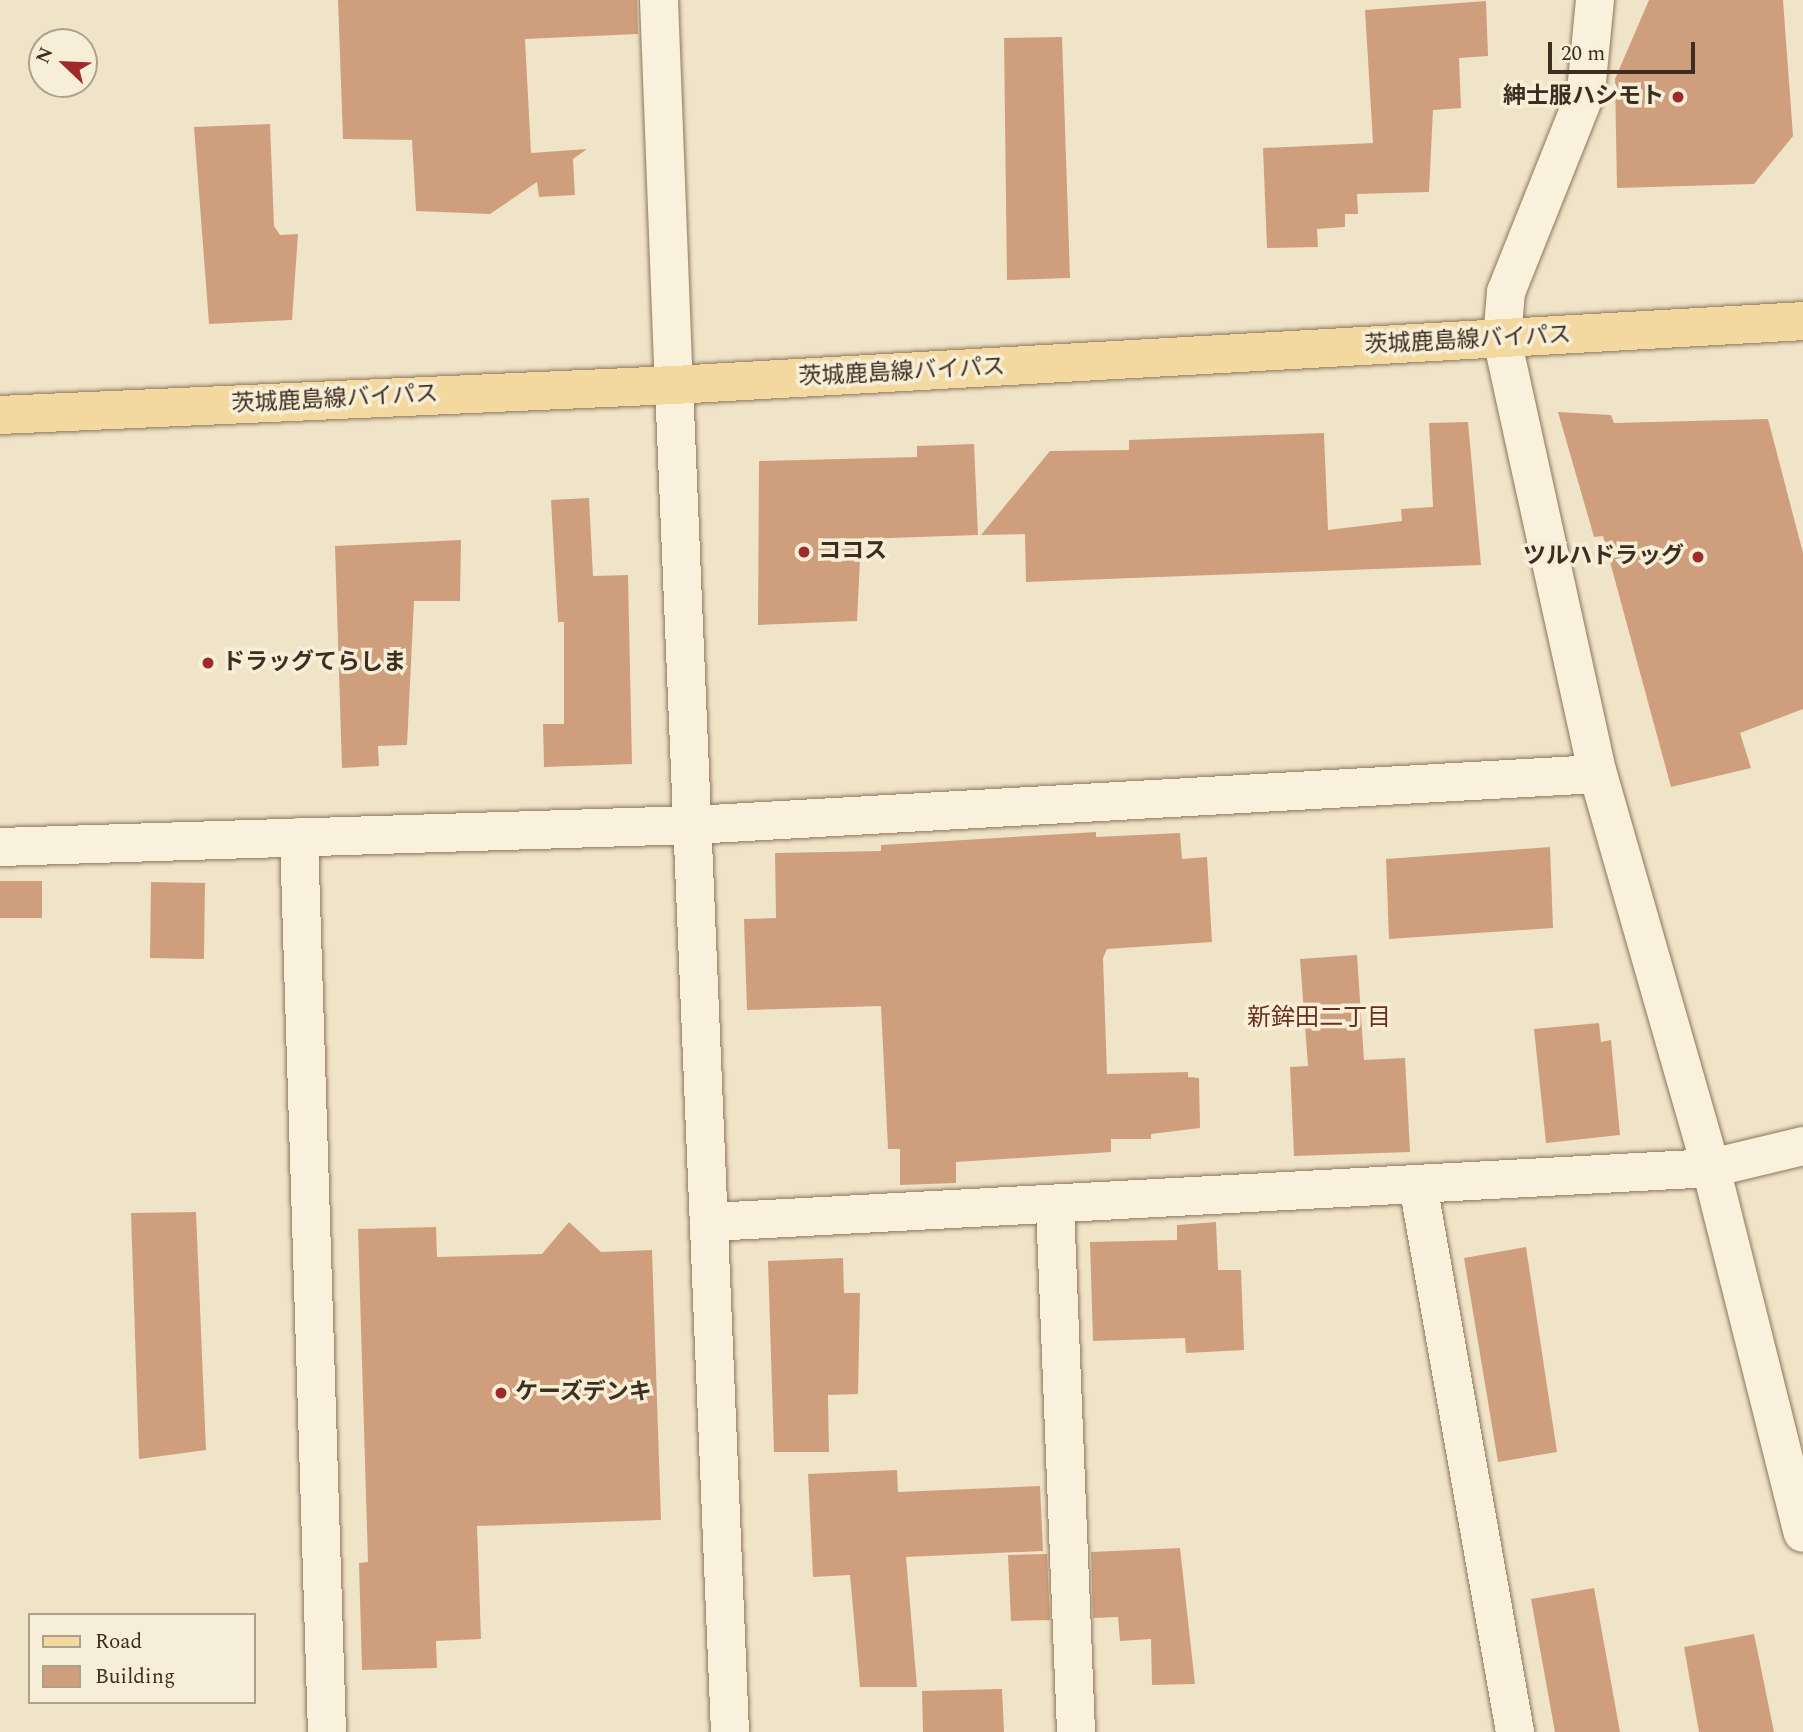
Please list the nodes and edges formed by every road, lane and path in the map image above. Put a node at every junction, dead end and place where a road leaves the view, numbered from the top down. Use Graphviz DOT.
graph roads {
  1 [pos="659,0"];
  2 [pos="1595,0"];
  3 [pos="1803,321"];
  4 [pos="1502,339"];
  5 [pos="674,385"];
  6 [pos="0,415"];
  7 [pos="1598,774"];
  8 [pos="693,825"];
  9 [pos="299,837"];
  10 [pos="0,847"];
  11 [pos="1803,1146"];
  12 [pos="1711,1168"];
  13 [pos="1418,1185"];
  14 [pos="1055,1206"];
  15 [pos="712,1222"];
  16 [pos="1803,1533"];
  17 [pos="327,1732"];
  18 [pos="730,1732"];
  19 [pos="1076,1732"];
  20 [pos="1515,1732"];
  1 -- 5 [label="street"];
  2 -- 4 [label="street"];
  3 -- 4 [label="main road, 茨城鹿島線バイパス"];
  4 -- 5 [label="main road, 茨城鹿島線バイパス"];
  4 -- 7 [label="street"];
  5 -- 6 [label="main road, 茨城鹿島線バイパス"];
  5 -- 8 [label="street"];
  7 -- 8 [label="street"];
  7 -- 12 [label="street"];
  8 -- 9 [label="street"];
  8 -- 15 [label="street"];
  9 -- 10 [label="street"];
  9 -- 17 [label="street"];
  11 -- 12 [label="street"];
  12 -- 13 [label="street"];
  12 -- 16 [label="street"];
  13 -- 14 [label="street"];
  13 -- 20 [label="street"];
  14 -- 15 [label="street"];
  14 -- 19 [label="street"];
  15 -- 18 [label="street"];
}
